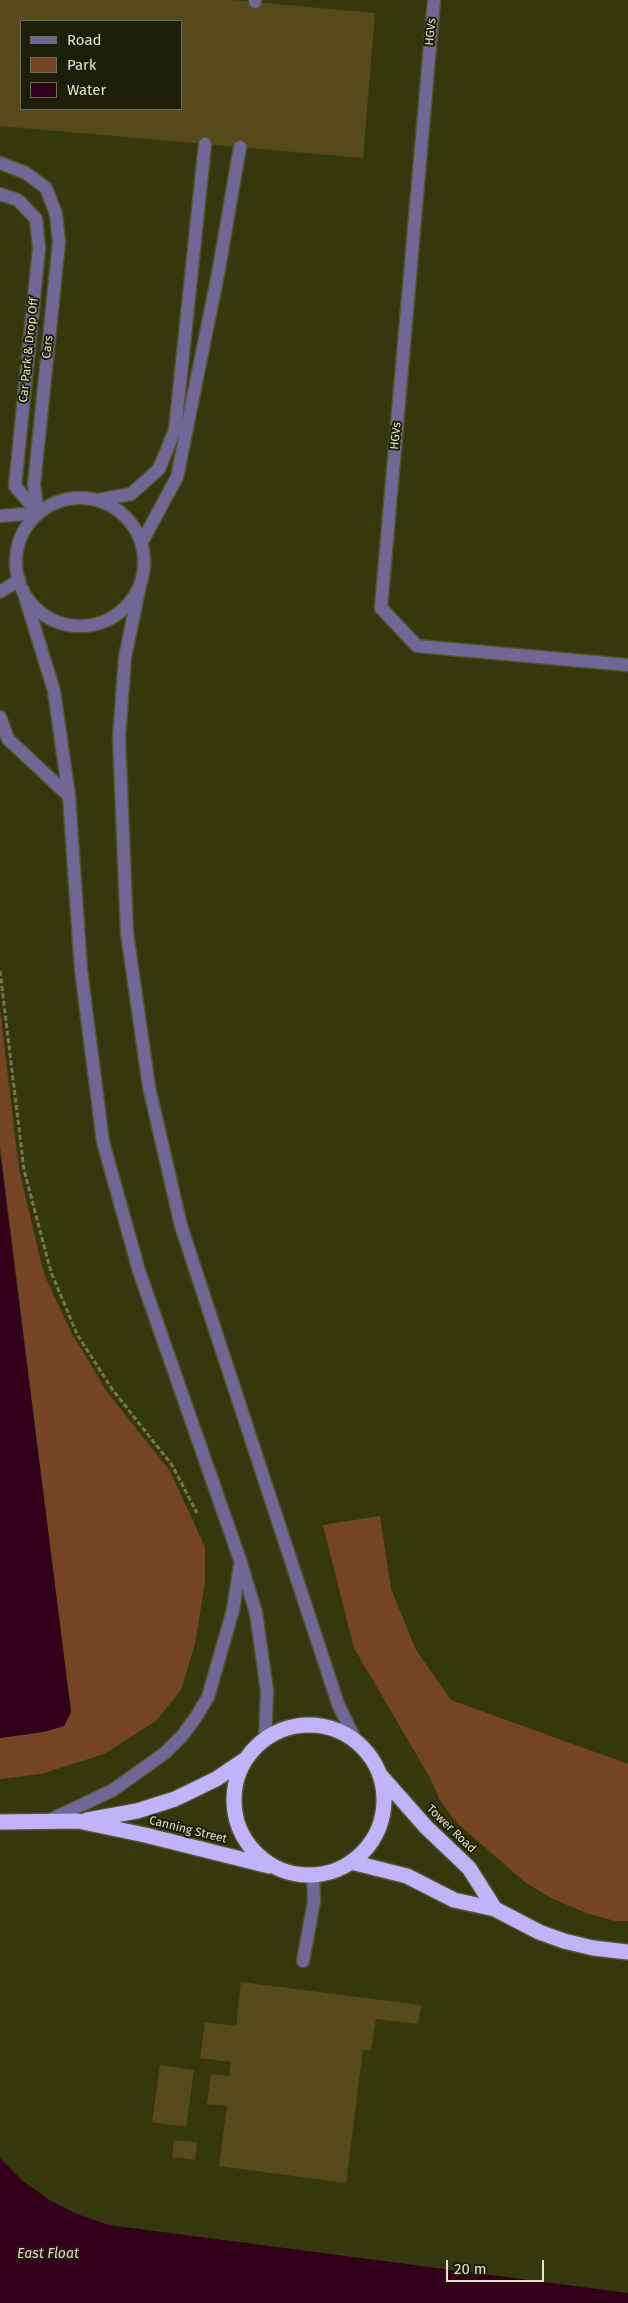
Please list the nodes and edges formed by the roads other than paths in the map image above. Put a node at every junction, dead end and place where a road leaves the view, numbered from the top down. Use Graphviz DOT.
graph roads {
  1 [pos="434,0"];
  2 [pos="205,144"];
  3 [pos="240,147"];
  4 [pos="0,163"];
  5 [pos="0,194"];
  6 [pos="98,500"];
  7 [pos="38,513"];
  8 [pos="0,516"];
  9 [pos="142,542"];
  10 [pos="21,585"];
  11 [pos="140,585"];
  12 [pos="0,592"];
  13 [pos="628,665"];
  14 [pos="0,717"];
  15 [pos="69,796"];
  16 [pos="240,1560"];
  17 [pos="264,1740"];
  18 [pos="356,1741"];
  19 [pos="246,1759"];
  20 [pos="380,1776"];
  21 [pos="48,1821"];
  22 [pos="78,1821"];
  23 [pos="0,1822"];
  24 [pos="351,1862"];
  25 [pos="290,1872"];
  26 [pos="313,1875"];
  27 [pos="495,1909"];
  28 [pos="628,1952"];
  29 [pos="303,1961"];
  1 -- 13 [label="street, HGVs"];
  2 -- 6 [label="street"];
  3 -- 9 [label="street"];
  4 -- 7 [label="street, Cars"];
  5 -- 7 [label="street, Car Park & Drop Off"];
  6 -- 7 [label="street"];
  6 -- 9 [label="street"];
  7 -- 8 [label="street"];
  7 -- 10 [label="street"];
  9 -- 11 [label="street"];
  10 -- 11 [label="street"];
  10 -- 12 [label="street"];
  10 -- 15 [label="street"];
  11 -- 18 [label="street"];
  14 -- 15 [label="street"];
  15 -- 16 [label="street"];
  16 -- 17 [label="street"];
  16 -- 21 [label="street"];
  17 -- 18 [label="highway"];
  17 -- 19 [label="highway"];
  18 -- 20 [label="highway"];
  19 -- 22 [label="highway, Canning Street"];
  19 -- 25 [label="highway"];
  20 -- 24 [label="highway"];
  20 -- 27 [label="highway, Tower Road"];
  21 -- 22 [label="highway, Canning Street"];
  21 -- 23 [label="highway, Canning Street"];
  22 -- 25 [label="highway, Canning Street"];
  24 -- 26 [label="highway"];
  24 -- 27 [label="highway"];
  25 -- 26 [label="highway"];
  26 -- 29 [label="street"];
  27 -- 28 [label="highway"];
}
